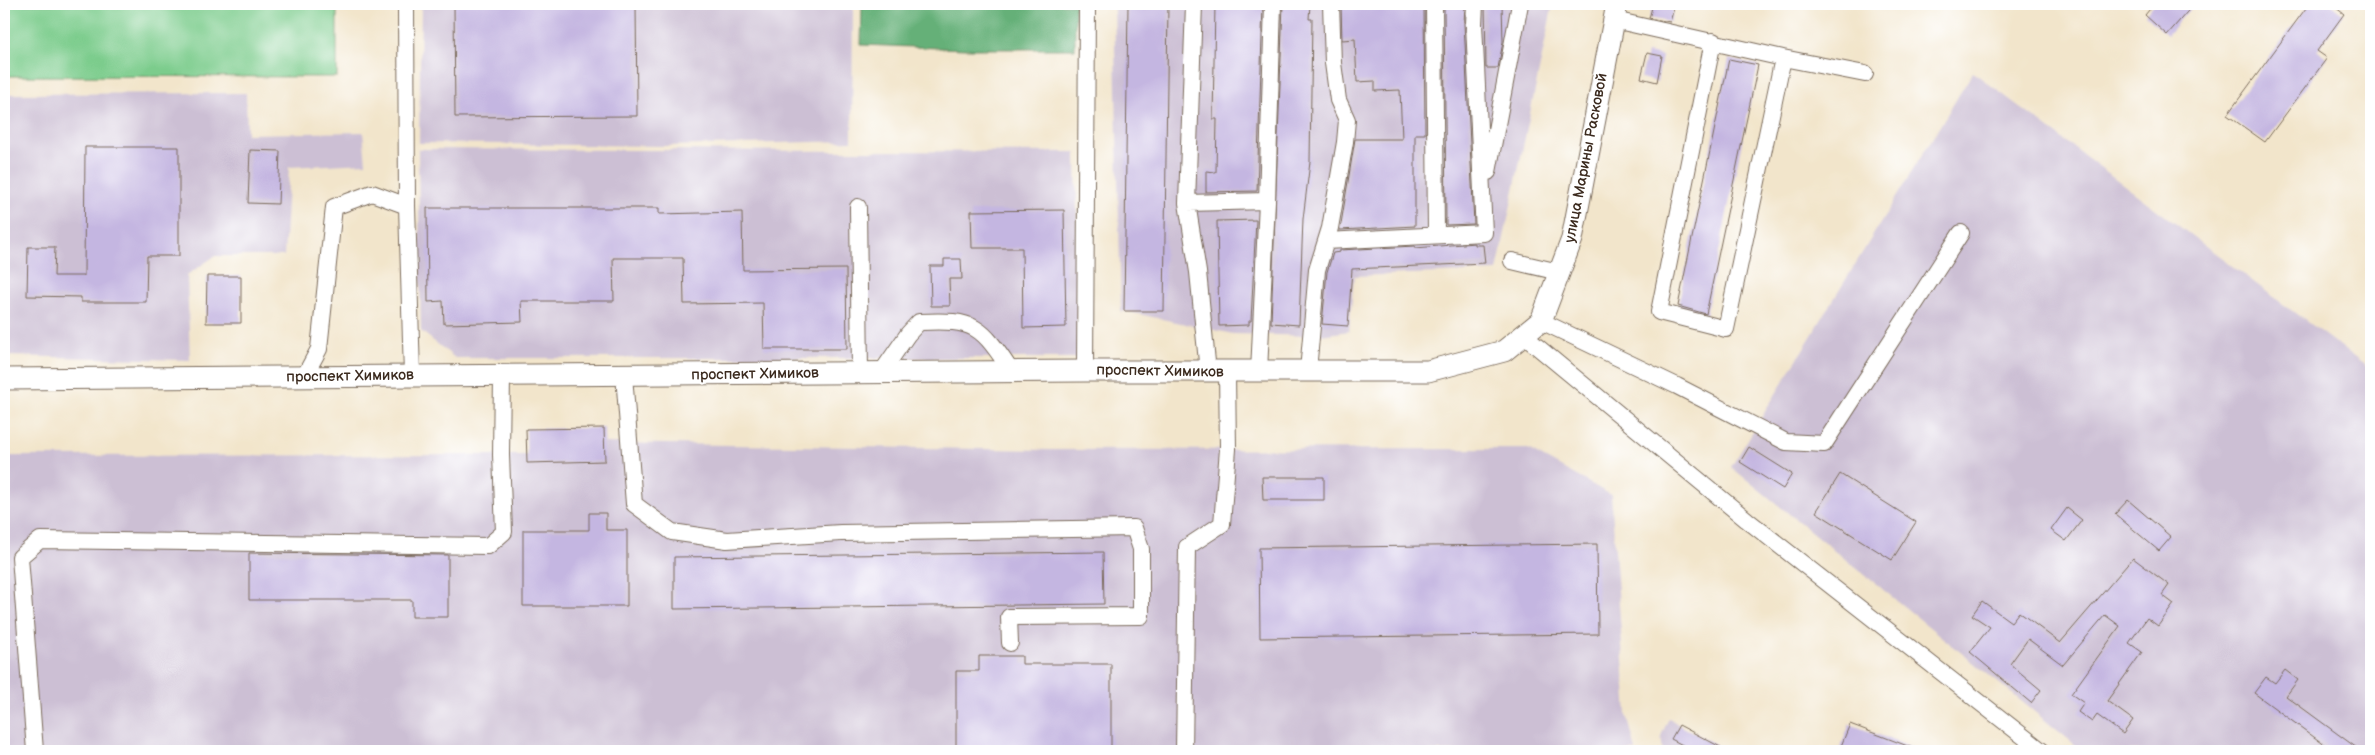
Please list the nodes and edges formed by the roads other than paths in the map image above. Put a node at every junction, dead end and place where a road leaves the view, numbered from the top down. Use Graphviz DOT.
graph roads {
  1 [pos="406,4"];
  2 [pos="1087,4"];
  3 [pos="1194,4"];
  4 [pos="1273,4"];
  5 [pos="1331,4"];
  6 [pos="1434,4"];
  7 [pos="1475,4"];
  8 [pos="1520,4"];
  9 [pos="1615,12"];
  10 [pos="1713,41"];
  11 [pos="1783,58"];
  12 [pos="1866,74"];
  13 [pos="1483,199"];
  14 [pos="1266,200"];
  15 [pos="1187,203"];
  16 [pos="407,206"];
  17 [pos="858,207"];
  18 [pos="1962,233"];
  19 [pos="1436,235"];
  20 [pos="1326,241"];
  21 [pos="1512,260"];
  22 [pos="1559,272"];
  23 [pos="1541,321"];
  24 [pos="1523,335"];
  25 [pos="1085,370"];
  26 [pos="1011,371"];
  27 [pos="1308,371"];
  28 [pos="1218,372"];
  29 [pos="1259,372"];
  30 [pos="860,373"];
  31 [pos="881,373"];
  32 [pos="412,375"];
  33 [pos="502,375"];
  34 [pos="624,375"];
  35 [pos="304,378"];
  36 [pos="4,379"];
  37 [pos="1010,643"];
  38 [pos="35,751"];
  39 [pos="1184,751"];
  40 [pos="2042,751"];
  1 -- 16 [label="street"];
  2 -- 25 [label="street"];
  3 -- 15 [label="street"];
  4 -- 14 [label="street"];
  5 -- 20 [label="street"];
  6 -- 19 [label="street"];
  7 -- 13 [label="street"];
  8 -- 13 [label="street"];
  9 -- 10 [label="street"];
  9 -- 22 [label="main road, улица Марины Расковой"];
  10 -- 11 [label="street"];
  10 -- 11 [label="street"];
  11 -- 12 [label="street"];
  13 -- 19 [label="street"];
  14 -- 15 [label="street"];
  14 -- 29 [label="street"];
  15 -- 28 [label="street"];
  16 -- 32 [label="street"];
  16 -- 35 [label="street"];
  17 -- 30 [label="street"];
  18 -- 23 [label="street"];
  19 -- 20 [label="street"];
  20 -- 27 [label="street"];
  21 -- 22 [label="street"];
  22 -- 23 [label="main road, улица Марины Расковой"];
  23 -- 24 [label="main road"];
  24 -- 27 [label="main road, проспект Химиков"];
  24 -- 40 [label="street"];
  25 -- 26 [label="main road, проспект Химиков"];
  25 -- 28 [label="main road, проспект Химиков"];
  26 -- 31 [label="main road, проспект Химиков"];
  26 -- 31 [label="street"];
  27 -- 29 [label="main road, проспект Химиков"];
  28 -- 29 [label="main road, проспект Химиков"];
  28 -- 39 [label="street"];
  30 -- 31 [label="main road, проспект Химиков"];
  30 -- 34 [label="main road, проспект Химиков"];
  32 -- 33 [label="main road, проспект Химиков"];
  32 -- 35 [label="main road, проспект Химиков"];
  33 -- 34 [label="main road, проспект Химиков"];
  33 -- 38 [label="street"];
  34 -- 37 [label="street"];
  35 -- 36 [label="main road, проспект Химиков"];
}
